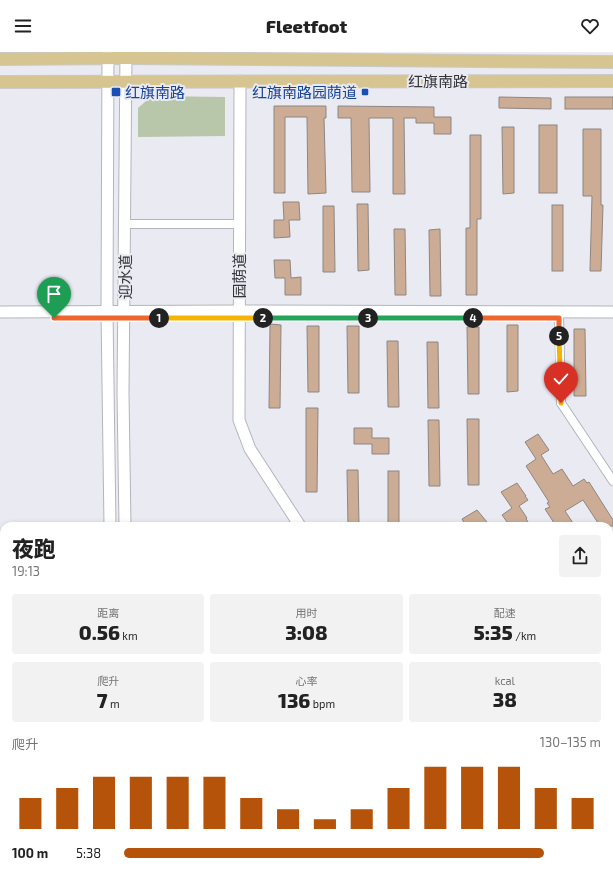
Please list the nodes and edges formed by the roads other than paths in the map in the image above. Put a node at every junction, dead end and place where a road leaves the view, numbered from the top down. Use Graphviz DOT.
graph roads {
  1 [pos="108,55"];
  2 [pos="126,55"];
  3 [pos="0,59"];
  4 [pos="613,62"];
  5 [pos="240,81"];
  6 [pos="613,81"];
  7 [pos="0,82"];
  8 [pos="108,82"];
  9 [pos="126,82"];
  10 [pos="124,224"];
  11 [pos="239,224"];
  12 [pos="0,312"];
  13 [pos="613,312"];
  14 [pos="240,314"];
  15 [pos="107,315"];
  16 [pos="125,315"];
  17 [pos="559,315"];
  18 [pos="613,318"];
  19 [pos="0,319"];
  20 [pos="613,482"];
  21 [pos="110,522"];
  22 [pos="125,522"];
  23 [pos="297,522"];
  1 -- 2 [label="main road, 红旗南路"];
  1 -- 3 [label="main road, 红旗南路"];
  1 -- 8 [label="street, 迎水道"];
  2 -- 4 [label="main road, 红旗南路"];
  2 -- 9 [label="street, 迎水道"];
  5 -- 6 [label="main road, 红旗南路"];
  5 -- 9 [label="main road, 红旗南路"];
  5 -- 11 [label="street, 园荫道"];
  7 -- 8 [label="main road, 红旗南路"];
  8 -- 9 [label="main road, 红旗南路"];
  8 -- 15 [label="street, 迎水道"];
  9 -- 10 [label="street, 迎水道"];
  10 -- 11 [label="street"];
  10 -- 16 [label="street, 迎水道"];
  11 -- 14 [label="street, 园荫道"];
  12 -- 15 [label="street"];
  13 -- 17 [label="street"];
  14 -- 16 [label="street"];
  14 -- 17 [label="street"];
  14 -- 23 [label="street, 园荫道"];
  15 -- 16 [label="street"];
  15 -- 19 [label="street"];
  15 -- 21 [label="street, 迎水道"];
  16 -- 22 [label="street, 迎水道"];
  17 -- 18 [label="street"];
  17 -- 20 [label="street"];
}
